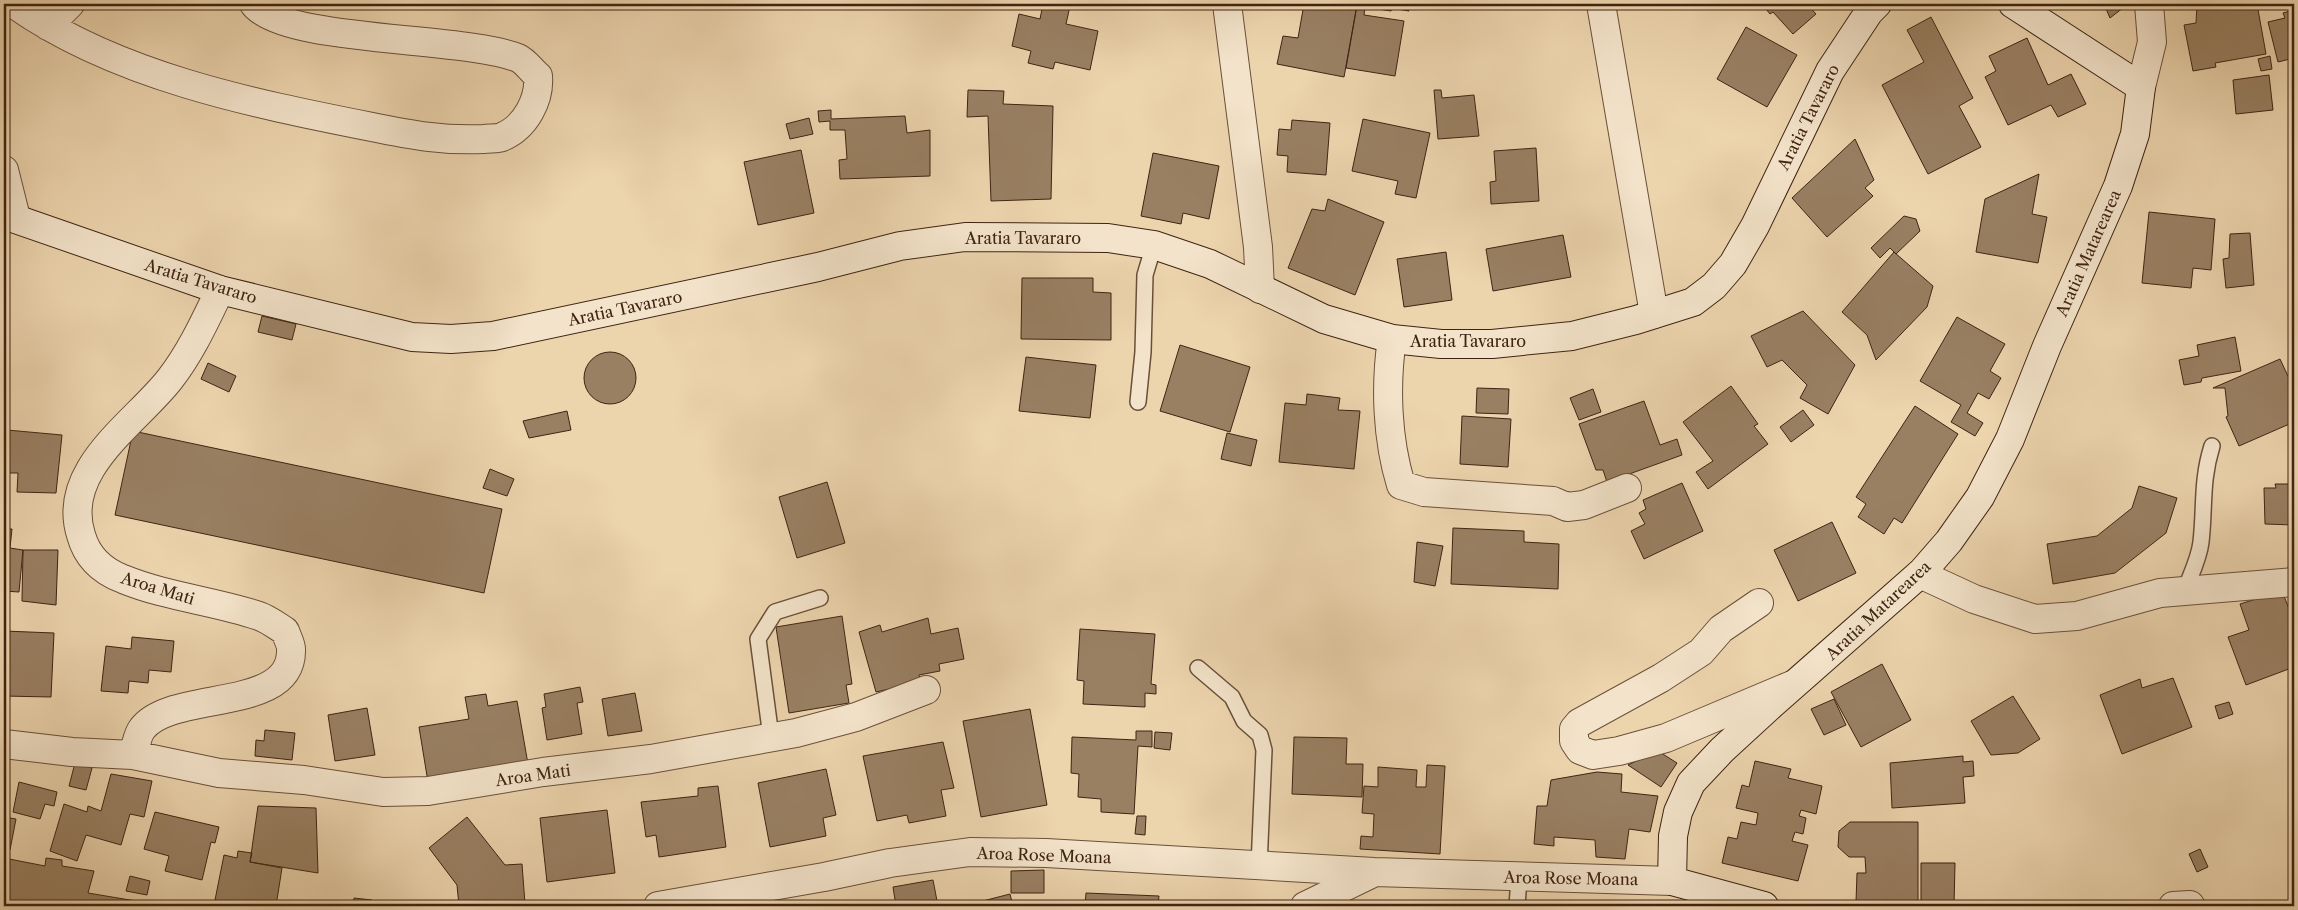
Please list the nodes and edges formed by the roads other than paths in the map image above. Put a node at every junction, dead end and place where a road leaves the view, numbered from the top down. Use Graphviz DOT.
graph roads {
  1 [pos="14,4"];
  2 [pos="70,4"];
  3 [pos="254,4"];
  4 [pos="1227,4"];
  5 [pos="1601,4"];
  6 [pos="1876,4"];
  7 [pos="2013,4"];
  8 [pos="2149,4"];
  9 [pos="48,26"];
  10 [pos="2141,87"];
  11 [pos="4,170"];
  12 [pos="10,217"];
  13 [pos="1154,245"];
  14 [pos="1260,289"];
  15 [pos="220,290"];
  16 [pos="1654,314"];
  17 [pos="1392,339"];
  18 [pos="1138,402"];
  19 [pos="2212,446"];
  20 [pos="1627,488"];
  21 [pos="1920,574"];
  22 [pos="2294,582"];
  23 [pos="2185,590"];
  24 [pos="820,598"];
  25 [pos="1759,603"];
  26 [pos="1198,668"];
  27 [pos="1798,682"];
  28 [pos="926,690"];
  29 [pos="771,737"];
  30 [pos="4,744"];
  31 [pos="134,755"];
  32 [pos="1259,866"];
  33 [pos="1374,872"];
  34 [pos="1519,878"];
  35 [pos="1672,881"];
  36 [pos="658,906"];
  37 [pos="1305,906"];
  38 [pos="1518,906"];
  39 [pos="1764,906"];
  1 -- 9 [label="street"];
  2 -- 9 [label="street"];
  3 -- 9 [label="street"];
  4 -- 14 [label="street"];
  5 -- 16 [label="street"];
  6 -- 16 [label="street, Aratia Tavararo"];
  7 -- 10 [label="street"];
  8 -- 10 [label="street, Aratia Matarearea"];
  10 -- 21 [label="street, Aratia Matarearea"];
  11 -- 12 [label="street"];
  12 -- 15 [label="street, Aratia Tavararo"];
  13 -- 14 [label="street, Aratia Tavararo"];
  13 -- 15 [label="street, Aratia Tavararo"];
  13 -- 18 [label="lane"];
  14 -- 17 [label="street, Aratia Tavararo"];
  15 -- 31 [label="street, Aroa Mati"];
  16 -- 17 [label="street, Aratia Tavararo"];
  17 -- 20 [label="street"];
  19 -- 23 [label="lane"];
  21 -- 23 [label="street"];
  21 -- 27 [label="street, Aratia Matarearea"];
  22 -- 23 [label="street"];
  24 -- 29 [label="lane"];
  25 -- 27 [label="street"];
  26 -- 32 [label="lane"];
  27 -- 35 [label="street, Aratia Matarearea"];
  28 -- 29 [label="street, Aroa Mati"];
  29 -- 31 [label="street, Aroa Mati"];
  30 -- 31 [label="street, Aroa Mati"];
  32 -- 33 [label="street, Aroa Rose Moana"];
  32 -- 36 [label="street, Aroa Rose Moana"];
  33 -- 34 [label="street, Aroa Rose Moana"];
  33 -- 37 [label="street, Aroa Rose Moana"];
  34 -- 35 [label="street, Aroa Rose Moana"];
  34 -- 38 [label="lane"];
  35 -- 39 [label="street, Aroa Rose Moana"];
}
